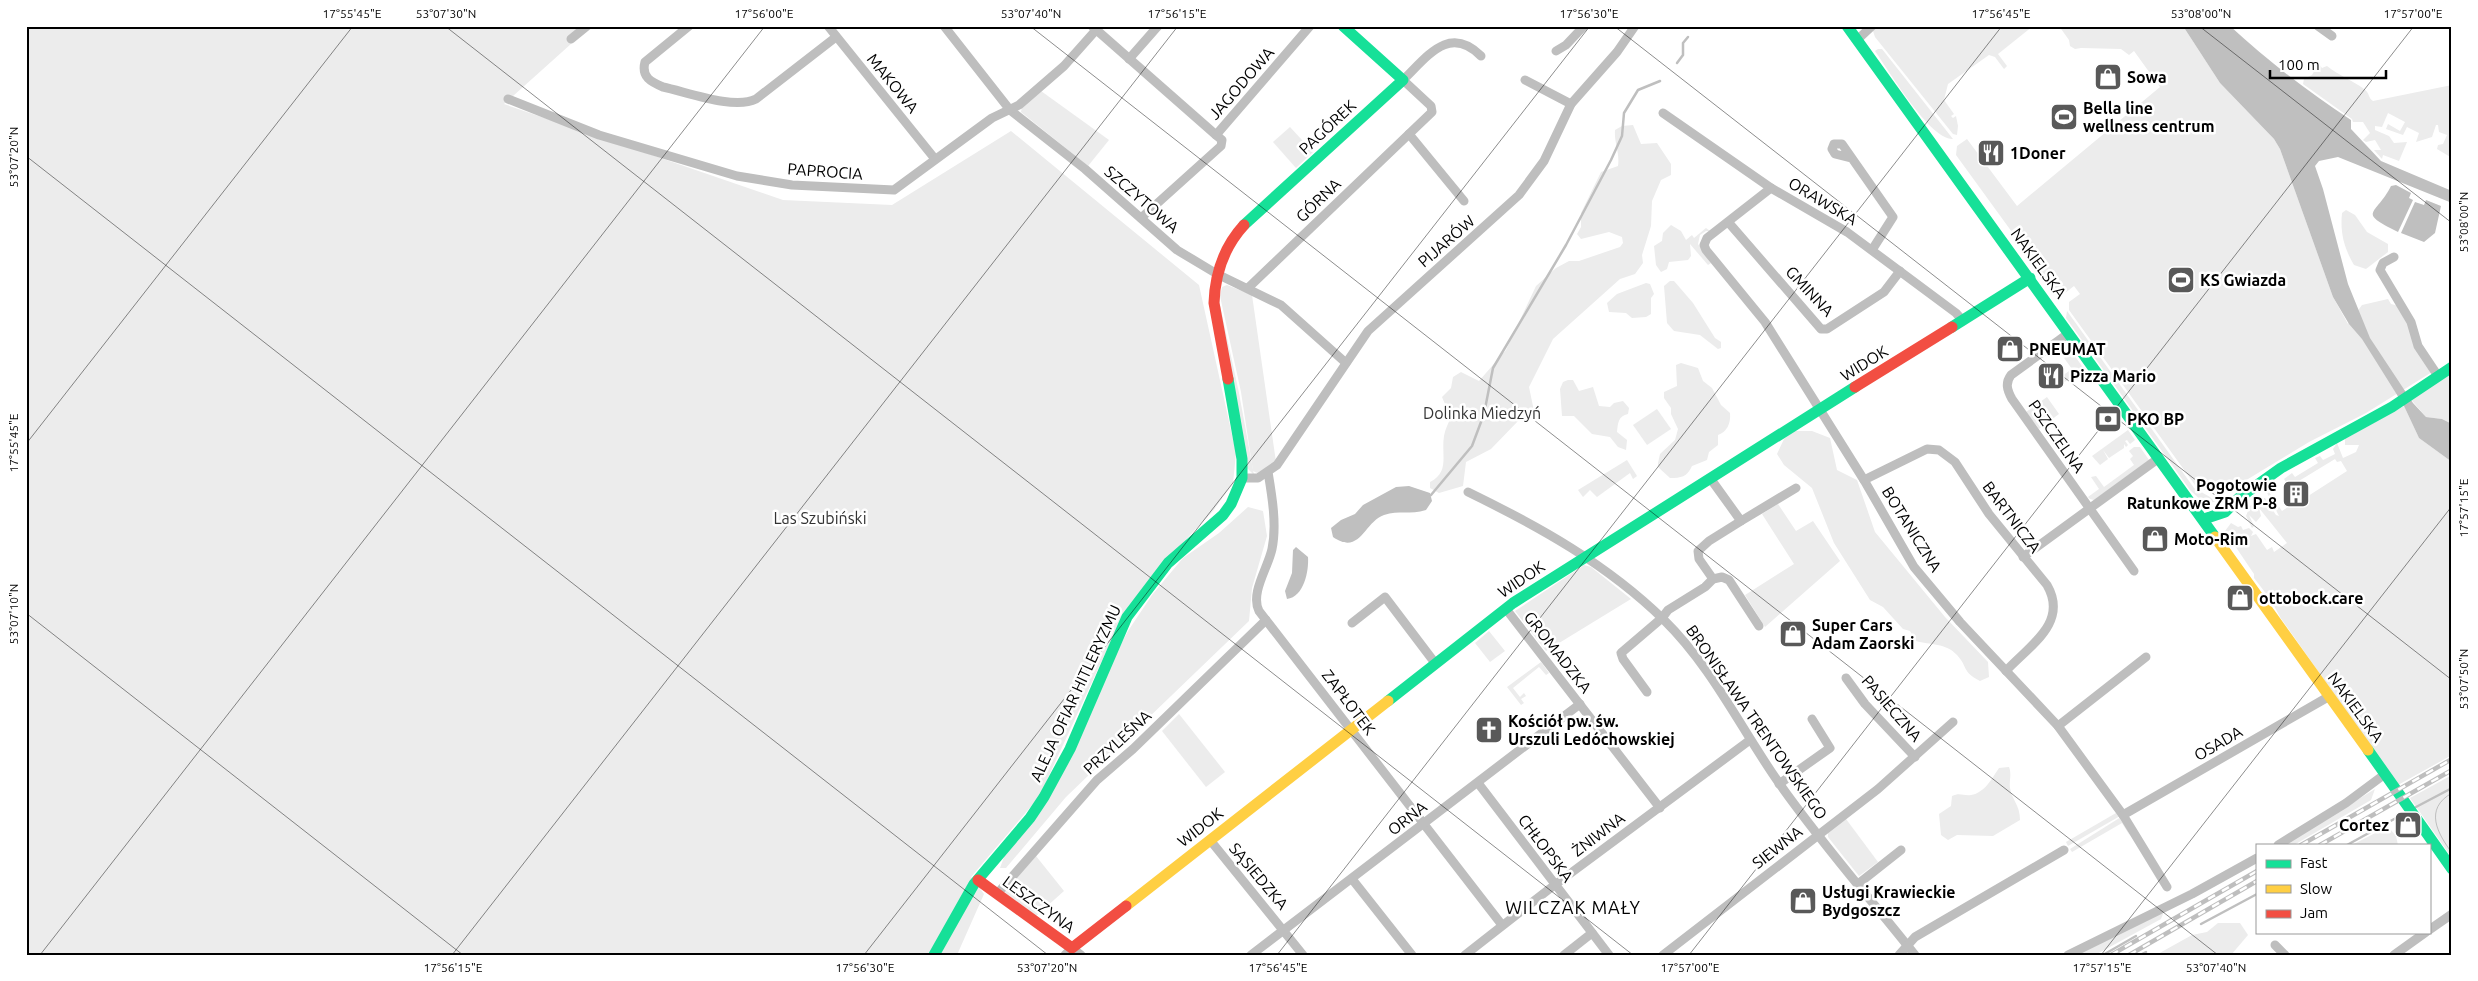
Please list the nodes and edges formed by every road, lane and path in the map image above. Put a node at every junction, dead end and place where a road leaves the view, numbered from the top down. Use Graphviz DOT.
graph roads {
  1 [pos="586,26"];
  2 [pos="689,26"];
  3 [pos="828,26"];
  4 [pos="944,26"];
  5 [pos="1158,26"];
  6 [pos="1310,26"];
  7 [pos="1342,26"];
  8 [pos="1584,26"];
  9 [pos="1635,26"];
  10 [pos="1847,26"];
  11 [pos="1872,26"];
  12 [pos="2318,26"];
  13 [pos="1094,28"];
  14 [pos="2332,36"];
  15 [pos="836,37"];
  16 [pos="570,39"];
  17 [pos="1857,40"];
  18 [pos="1556,51"];
  19 [pos="1481,56"];
  20 [pos="1129,59"];
  21 [pos="1403,80"];
  22 [pos="1525,80"];
  23 [pos="508,99"];
  24 [pos="1571,104"];
  25 [pos="1010,110"];
  26 [pos="1663,113"];
  27 [pos="1409,134"];
  28 [pos="1216,135"];
  29 [pos="1851,158"];
  30 [pos="934,159"];
  31 [pos="1771,188"];
  32 [pos="1464,201"];
  33 [pos="1141,218"];
  34 [pos="1729,223"];
  35 [pos="1872,250"];
  36 [pos="2394,257"];
  37 [pos="1900,271"];
  38 [pos="1217,274"];
  39 [pos="2030,278"];
  40 [pos="1248,288"];
  41 [pos="1964,320"];
  42 [pos="2069,333"];
  43 [pos="1346,363"];
  44 [pos="2452,368"];
  45 [pos="2438,376"];
  46 [pos="1820,410"];
  47 [pos="2159,458"];
  48 [pos="1268,472"];
  49 [pos="1242,478"];
  50 [pos="1710,478"];
  51 [pos="1864,480"];
  52 [pos="1796,488"];
  53 [pos="1468,492"];
  54 [pos="2089,509"];
  55 [pos="2204,519"];
  56 [pos="1741,521"];
  57 [pos="1586,556"];
  58 [pos="2023,557"];
  59 [pos="2134,570"];
  60 [pos="1713,580"];
  61 [pos="1506,609"];
  62 [pos="1662,618"];
  63 [pos="1266,620"];
  64 [pos="1352,623"];
  65 [pos="1759,626"];
  66 [pos="2146,657"];
  67 [pos="1435,663"];
  68 [pos="2006,671"];
  69 [pos="1846,678"];
  70 [pos="1647,692"];
  71 [pos="2328,697"];
  72 [pos="1580,704"];
  73 [pos="1812,719"];
  74 [pos="1953,722"];
  75 [pos="2058,726"];
  76 [pos="1350,729"];
  77 [pos="1750,740"];
  78 [pos="1915,757"];
  79 [pos="2385,774"];
  80 [pos="1478,783"];
  81 [pos="1780,784"];
  82 [pos="1660,808"];
  83 [pos="2123,815"];
  84 [pos="1423,824"];
  85 [pos="1819,834"];
  86 [pos="1210,840"];
  87 [pos="2280,844"];
  88 [pos="1901,850"];
  89 [pos="2064,850"];
  90 [pos="2256,859"];
  91 [pos="2452,868"];
  92 [pos="1352,879"];
  93 [pos="978,880"];
  94 [pos="1858,884"];
  95 [pos="1556,885"];
  96 [pos="2167,887"];
  97 [pos="997,894"];
  98 [pos="2452,914"];
  99 [pos="1502,926"];
  100 [pos="2430,929"];
  101 [pos="1284,930"];
  102 [pos="1592,933"];
  103 [pos="2423,934"];
  104 [pos="2275,945"];
  105 [pos="1908,946"];
  106 [pos="1072,953"];
  107 [pos="934,955"];
  108 [pos="1251,955"];
  109 [pos="1303,955"];
  110 [pos="1412,955"];
  111 [pos="1465,955"];
  112 [pos="1564,955"];
  113 [pos="1609,955"];
  114 [pos="1663,955"];
  115 [pos="1899,955"];
  116 [pos="1916,955"];
  117 [pos="2068,955"];
  118 [pos="2285,955"];
  119 [pos="2394,955"];
  1 -- 16 [label="street"];
  2 -- 15 [label="street"];
  3 -- 15 [label="street, MAKOWA"];
  4 -- 25 [label="street, SZCZYTOWA"];
  5 -- 20 [label="street"];
  6 -- 28 [label="street, JAGODOWA"];
  7 -- 21 [label="street"];
  8 -- 18 [label="street"];
  9 -- 24 [label="street, PIJARÓW"];
  10 -- 17 [label="street, NAKIELSKA"];
  11 -- 17 [label="street"];
  12 -- 14 [label="street"];
  13 -- 20 [label="street"];
  13 -- 25 [label="street, PAPROCIA"];
  15 -- 30 [label="street, MAKOWA"];
  17 -- 39 [label="street, NAKIELSKA"];
  19 -- 21 [label="street, PAGÓREK"];
  20 -- 28 [label="street"];
  21 -- 27 [label="street, GÓRNA"];
  21 -- 38 [label="street, PAGÓREK"];
  22 -- 24 [label="street"];
  23 -- 30 [label="street, PAPROCIA"];
  24 -- 43 [label="street, PIJARÓW"];
  25 -- 30 [label="street, PAPROCIA"];
  25 -- 33 [label="street, SZCZYTOWA"];
  26 -- 31 [label="street, ORAWSKA"];
  27 -- 32 [label="street"];
  27 -- 40 [label="street, GÓRNA"];
  28 -- 33 [label="street, JAGODOWA"];
  29 -- 35 [label="street"];
  31 -- 34 [label="street, BOTANICZNA"];
  31 -- 35 [label="street, ORAWSKA"];
  33 -- 38 [label="street, SZCZYTOWA"];
  34 -- 37 [label="street, GMINNA"];
  34 -- 46 [label="street, BOTANICZNA"];
  35 -- 37 [label="street, ORAWSKA"];
  36 -- 45 [label="street"];
  37 -- 41 [label="street, ORAWSKA"];
  38 -- 40 [label="street, SZCZYTOWA"];
  38 -- 49 [label="street, ALEJA OFIAR HITLERYZMU"];
  39 -- 41 [label="street, WIDOK"];
  39 -- 42 [label="street, NAKIELSKA"];
  40 -- 43 [label="street, SZCZYTOWA"];
  41 -- 46 [label="street, WIDOK"];
  42 -- 47 [label="street, NAKIELSKA"];
  42 -- 54 [label="street, PSZCZELNA"];
  43 -- 48 [label="street, PIJARÓW"];
  44 -- 45 [label="street"];
  45 -- 55 [label="street"];
  46 -- 50 [label="street, WIDOK"];
  46 -- 51 [label="street, BOTANICZNA"];
  47 -- 54 [label="street"];
  47 -- 55 [label="street, NAKIELSKA"];
  48 -- 49 [label="street"];
  48 -- 63 [label="street, ZAPŁOTEK"];
  49 -- 93 [label="street, ALEJA OFIAR HITLERYZMU"];
  50 -- 56 [label="street"];
  50 -- 57 [label="street, WIDOK"];
  51 -- 58 [label="street, BARTNICZA"];
  51 -- 68 [label="street, BOTANICZNA"];
  52 -- 56 [label="street"];
  53 -- 57 [label="street, BRONISŁAWA TRENTOWSKIEGO"];
  54 -- 58 [label="street"];
  54 -- 59 [label="street, PSZCZELNA"];
  55 -- 71 [label="street, NAKIELSKA"];
  56 -- 60 [label="street"];
  57 -- 61 [label="street, WIDOK"];
  57 -- 62 [label="street, BRONISŁAWA TRENTOWSKIEGO"];
  58 -- 68 [label="street, BARTNICZA"];
  60 -- 62 [label="street"];
  60 -- 65 [label="street"];
  61 -- 67 [label="street, WIDOK"];
  61 -- 72 [label="street, GROMADZKA"];
  62 -- 70 [label="street"];
  62 -- 77 [label="street, BRONISŁAWA TRENTOWSKIEGO"];
  63 -- 76 [label="street, ZAPŁOTEK"];
  63 -- 97 [label="street, PRZYLEŚNA"];
  64 -- 67 [label="street"];
  66 -- 75 [label="street"];
  67 -- 76 [label="street, WIDOK"];
  68 -- 75 [label="street, BOTANICZNA"];
  69 -- 78 [label="street, PASIECZNA"];
  71 -- 79 [label="street, NAKIELSKA"];
  71 -- 83 [label="street, OSADA"];
  72 -- 80 [label="street, ORNA"];
  72 -- 82 [label="street, GROMADZKA"];
  73 -- 81 [label="street"];
  74 -- 78 [label="street, SIEWNA"];
  75 -- 83 [label="street, BOTANICZNA"];
  76 -- 84 [label="street, ZAPŁOTEK"];
  76 -- 86 [label="street, WIDOK"];
  77 -- 81 [label="street, BRONISŁAWA TRENTOWSKIEGO"];
  77 -- 82 [label="street, ŻNIWNA"];
  78 -- 85 [label="street, SIEWNA"];
  79 -- 87 [label="street"];
  79 -- 91 [label="street, NAKIELSKA"];
  80 -- 84 [label="street, ORNA"];
  80 -- 95 [label="street, CHŁOPSKA"];
  81 -- 85 [label="street, BRONISŁAWA TRENTOWSKIEGO"];
  82 -- 95 [label="street, ŻNIWNA"];
  83 -- 96 [label="street, BOTANICZNA"];
  84 -- 92 [label="street, ORNA"];
  84 -- 99 [label="street, ZAPŁOTEK"];
  85 -- 94 [label="street, BRONISŁAWA TRENTOWSKIEGO"];
  85 -- 114 [label="street, SIEWNA"];
  86 -- 101 [label="street, SĄSIEDZKA"];
  86 -- 106 [label="street, WIDOK"];
  88 -- 94 [label="street"];
  89 -- 105 [label="street"];
  90 -- 117 [label="street"];
  92 -- 101 [label="street, ORNA"];
  92 -- 110 [label="street"];
  93 -- 97 [label="street, LESZCZYNA"];
  93 -- 107 [label="street, ALEJA OFIAR HITLERYZMU"];
  94 -- 105 [label="street, BRONISŁAWA TRENTOWSKIEGO"];
  95 -- 99 [label="street, ŻNIWNA"];
  95 -- 102 [label="street, CHŁOPSKA"];
  97 -- 106 [label="street, LESZCZYNA"];
  98 -- 100 [label="street"];
  99 -- 111 [label="street, ŻNIWNA"];
  101 -- 108 [label="street, ORNA"];
  101 -- 109 [label="street, SĄSIEDZKA"];
  102 -- 112 [label="street"];
  102 -- 113 [label="street, CHŁOPSKA"];
  103 -- 119 [label="street"];
  104 -- 118 [label="street"];
  105 -- 115 [label="street"];
  105 -- 116 [label="street, BRONISŁAWA TRENTOWSKIEGO"];
}
